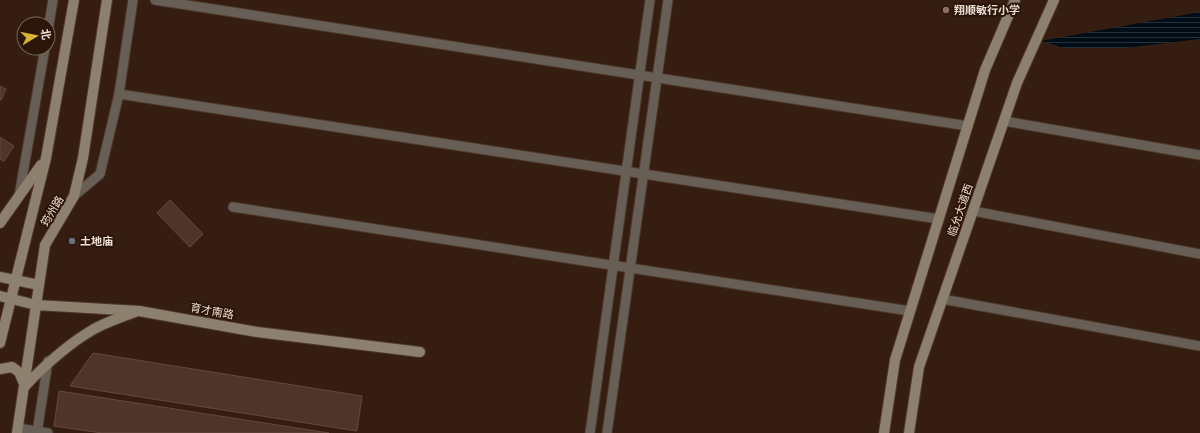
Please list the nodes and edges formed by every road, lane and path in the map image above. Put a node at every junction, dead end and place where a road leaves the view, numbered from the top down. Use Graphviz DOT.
graph roads {
  1 [pos="53,0"];
  2 [pos="74,0"];
  3 [pos="108,0"];
  4 [pos="133,0"];
  5 [pos="154,0"];
  6 [pos="650,0"];
  7 [pos="668,0"];
  8 [pos="1015,0"];
  9 [pos="1054,0"];
  10 [pos="50,16"];
  11 [pos="44,56"];
  12 [pos="640,75"];
  13 [pos="657,78"];
  14 [pos="119,94"];
  15 [pos="1004,121"];
  16 [pos="968,126"];
  17 [pos="1200,155"];
  18 [pos="46,158"];
  19 [pos="626,171"];
  20 [pos="644,174"];
  21 [pos="74,196"];
  22 [pos="19,199"];
  23 [pos="234,207"];
  24 [pos="973,211"];
  25 [pos="939,219"];
  26 [pos="0,223"];
  27 [pos="1200,254"];
  28 [pos="613,266"];
  29 [pos="630,268"];
  30 [pos="0,277"];
  31 [pos="16,280"];
  32 [pos="39,285"];
  33 [pos="0,296"];
  34 [pos="11,299"];
  35 [pos="942,299"];
  36 [pos="36,305"];
  37 [pos="138,311"];
  38 [pos="910,311"];
  39 [pos="0,343"];
  40 [pos="1200,346"];
  41 [pos="420,352"];
  42 [pos="48,361"];
  43 [pos="0,370"];
  44 [pos="25,386"];
  45 [pos="17,430"];
  46 [pos="37,432"];
  47 [pos="48,433"];
  48 [pos="590,433"];
  49 [pos="607,433"];
  50 [pos="884,433"];
  51 [pos="909,433"];
  1 -- 10 [label="street"];
  2 -- 18 [label="main road, 筠州路"];
  3 -- 21 [label="main road, 筠州路"];
  4 -- 14 [label="street"];
  5 -- 12 [label="street"];
  6 -- 12 [label="street"];
  7 -- 13 [label="street"];
  8 -- 16 [label="main road, 临允大道西"];
  9 -- 15 [label="main road, 临允大道西"];
  11 -- 22 [label="street"];
  12 -- 13 [label="street"];
  12 -- 19 [label="street"];
  13 -- 16 [label="street"];
  13 -- 20 [label="street"];
  14 -- 19 [label="street"];
  14 -- 21 [label="street"];
  15 -- 17 [label="street"];
  15 -- 24 [label="main road, 临允大道西"];
  16 -- 25 [label="main road, 临允大道西"];
  18 -- 22 [label="main road"];
  18 -- 31 [label="main road, 筠州路"];
  19 -- 20 [label="street"];
  19 -- 28 [label="street"];
  20 -- 25 [label="street"];
  20 -- 29 [label="street"];
  21 -- 32 [label="main road, 筠州路"];
  22 -- 26 [label="main road"];
  23 -- 28 [label="street"];
  24 -- 27 [label="street"];
  24 -- 35 [label="main road, 临允大道西"];
  25 -- 38 [label="main road, 临允大道西"];
  28 -- 29 [label="street"];
  28 -- 48 [label="street"];
  29 -- 38 [label="street"];
  29 -- 49 [label="street"];
  30 -- 31 [label="main road"];
  31 -- 32 [label="main road"];
  31 -- 34 [label="main road, 筠州路"];
  32 -- 36 [label="main road, 筠州路"];
  33 -- 34 [label="main road, 育才南路"];
  34 -- 36 [label="main road, 育才南路"];
  34 -- 39 [label="main road, 筠州路"];
  35 -- 40 [label="street"];
  35 -- 51 [label="main road, 临允大道西"];
  36 -- 37 [label="main road, 育才南路"];
  36 -- 44 [label="main road, 筠州路"];
  37 -- 41 [label="main road, 育才南路"];
  37 -- 42 [label="main road"];
  38 -- 50 [label="main road, 临允大道西"];
  42 -- 44 [label="main road"];
  42 -- 46 [label="street"];
  43 -- 44 [label="main road"];
  44 -- 45 [label="main road, 筠州路"];
  45 -- 46 [label="street"];
  46 -- 47 [label="street"];
}
